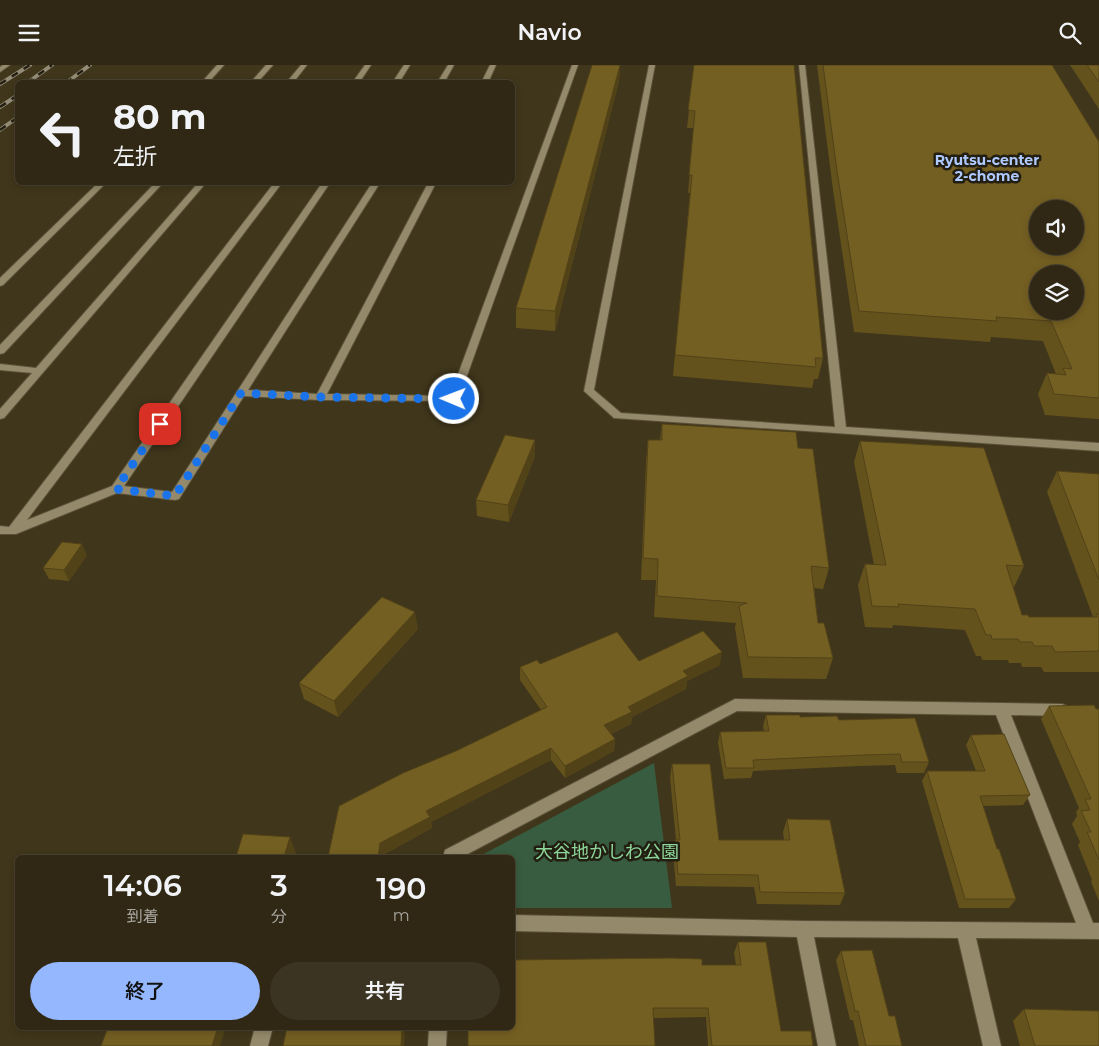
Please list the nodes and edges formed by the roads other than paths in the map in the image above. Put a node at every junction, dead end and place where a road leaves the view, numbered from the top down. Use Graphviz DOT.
graph roads {
  1 [pos="8,65"];
  2 [pos="222,65"];
  3 [pos="270,65"];
  4 [pos="304,65"];
  5 [pos="368,65"];
  6 [pos="407,65"];
  7 [pos="451,65"];
  8 [pos="493,65"];
  9 [pos="575,65"];
  10 [pos="652,65"];
  11 [pos="802,65"];
  12 [pos="0,70"];
  13 [pos="207,80"];
  14 [pos="256,80"];
  15 [pos="292,80"];
  16 [pos="357,80"];
  17 [pos="397,80"];
  18 [pos="442,80"];
  19 [pos="486,80"];
  20 [pos="100,185"];
  21 [pos="157,185"];
  22 [pos="200,185"];
  23 [pos="276,185"];
  24 [pos="325,185"];
  25 [pos="375,185"];
  26 [pos="431,185"];
  27 [pos="0,283"];
  28 [pos="0,351"];
  29 [pos="0,367"];
  30 [pos="40,371"];
  31 [pos="241,393"];
  32 [pos="320,397"];
  33 [pos="0,416"];
  34 [pos="841,431"];
  35 [pos="1099,447"];
  36 [pos="116,489"];
  37 [pos="0,530"];
  38 [pos="12,531"];
  39 [pos="1002,709"];
  40 [pos="1080,710"];
  41 [pos="451,855"];
  42 [pos="515,923"];
  43 [pos="804,929"];
  44 [pos="965,930"];
  45 [pos="1093,931"];
  46 [pos="263,1030"];
  47 [pos="438,1030"];
  48 [pos="259,1046"];
  49 [pos="437,1046"];
  50 [pos="827,1046"];
  51 [pos="992,1046"];
  1 -- 12 [label="street"];
  2 -- 13 [label="street"];
  3 -- 14 [label="street"];
  4 -- 15 [label="street"];
  5 -- 16 [label="street"];
  6 -- 17 [label="street"];
  7 -- 18 [label="street"];
  8 -- 19 [label="street"];
  9 -- 32 [label="street"];
  10 -- 34 [label="street"];
  11 -- 34 [label="street"];
  20 -- 27 [label="street"];
  21 -- 28 [label="street"];
  22 -- 30 [label="street"];
  23 -- 38 [label="street"];
  24 -- 36 [label="street"];
  25 -- 31 [label="street"];
  26 -- 32 [label="street"];
  29 -- 30 [label="street"];
  30 -- 33 [label="street"];
  31 -- 32 [label="street"];
  31 -- 36 [label="street"];
  34 -- 35 [label="street"];
  36 -- 38 [label="street"];
  37 -- 38 [label="street"];
  39 -- 40 [label="street"];
  39 -- 41 [label="street"];
  39 -- 45 [label="street"];
  42 -- 43 [label="street"];
  43 -- 44 [label="street"];
  43 -- 50 [label="street"];
  44 -- 45 [label="street"];
  44 -- 51 [label="street"];
  46 -- 48 [label="street"];
  47 -- 49 [label="street"];
}
